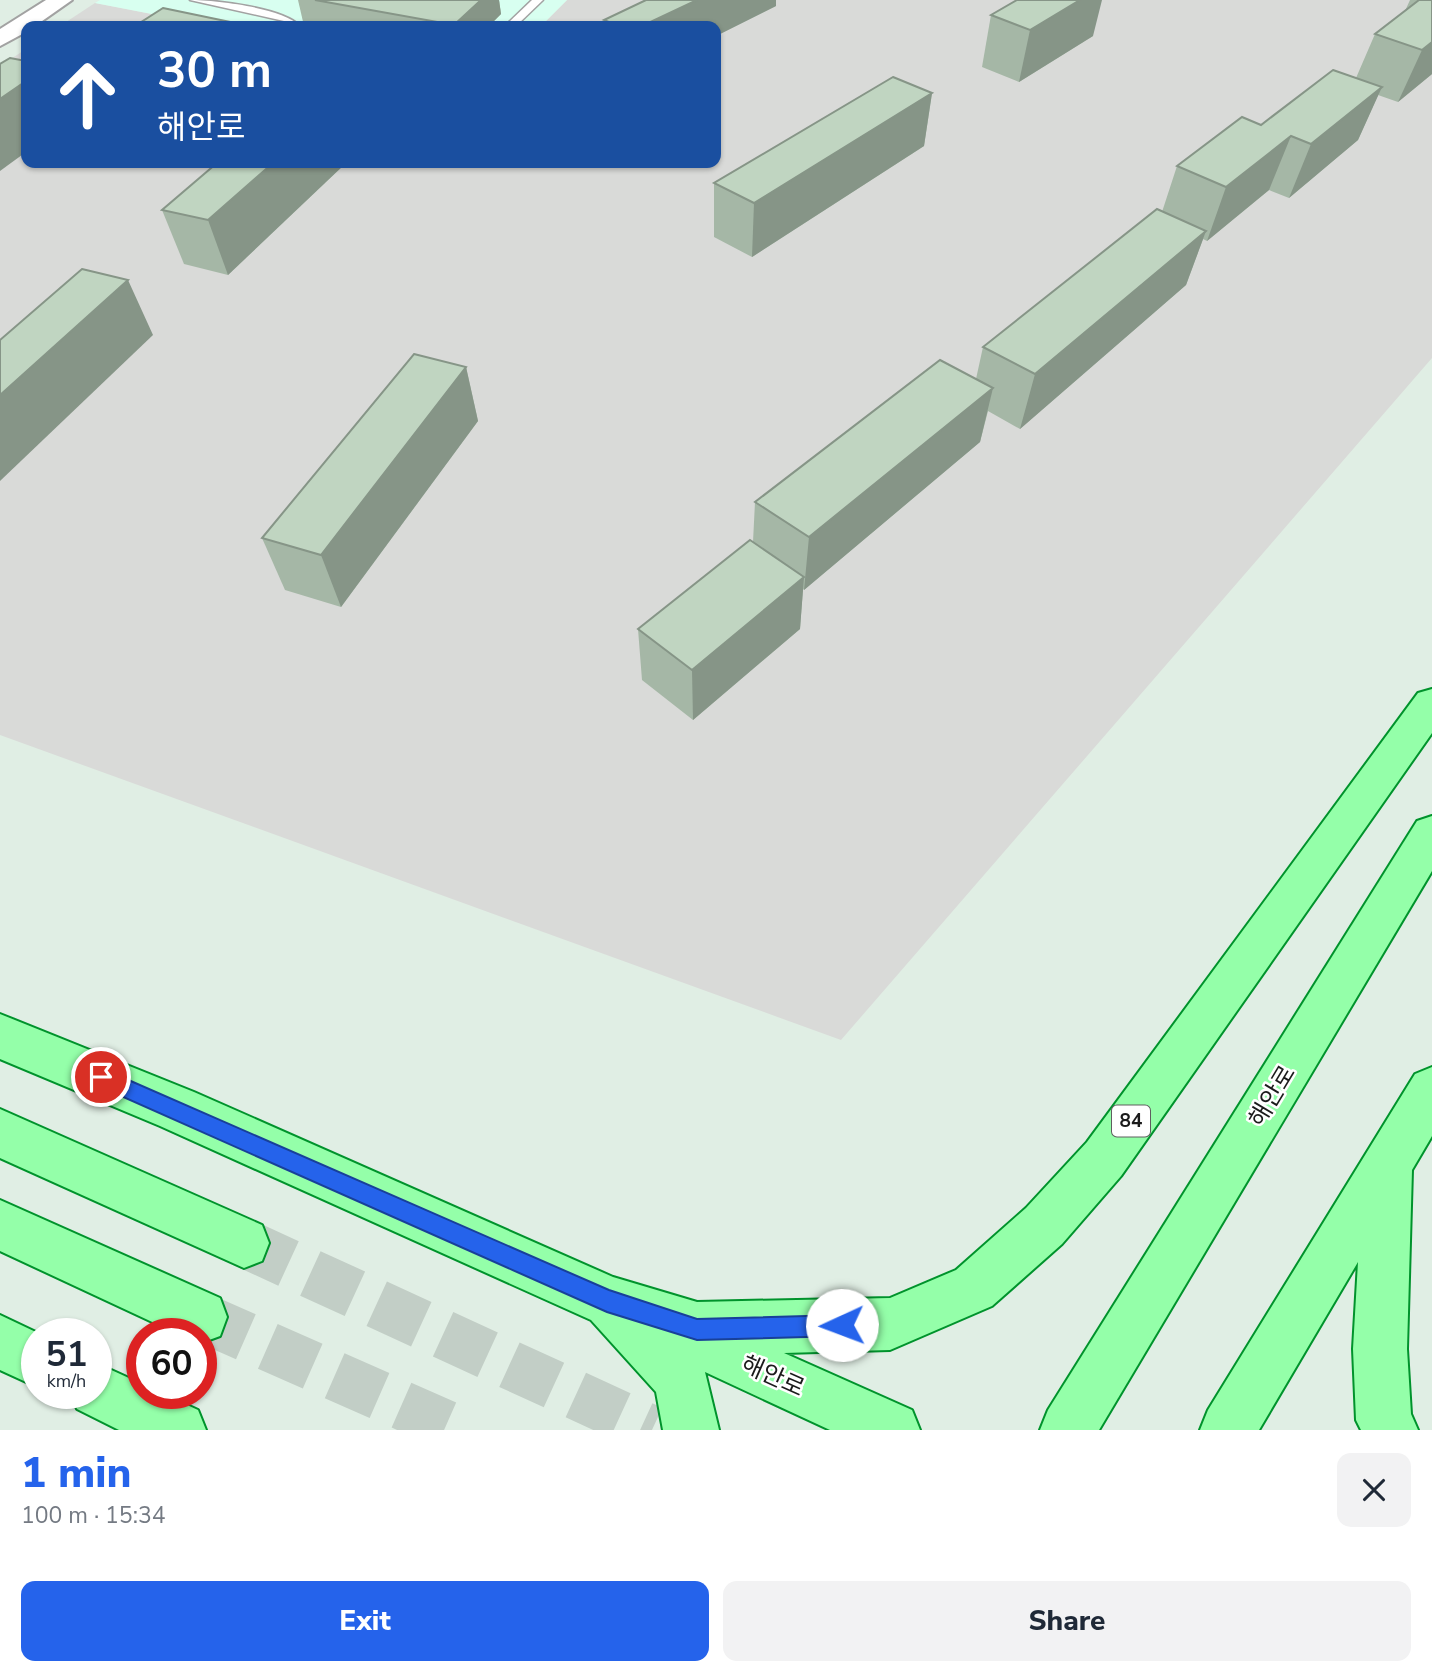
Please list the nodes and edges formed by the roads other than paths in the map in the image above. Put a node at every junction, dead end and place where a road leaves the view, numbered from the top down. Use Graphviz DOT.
graph roads {
  1 [pos="61,0"];
  2 [pos="195,0"];
  3 [pos="538,0"];
  4 [pos="29,21"];
  5 [pos="289,21"];
  6 [pos="515,21"];
  7 [pos="21,26"];
  8 [pos="0,40"];
  9 [pos="1432,704"];
  10 [pos="1432,834"];
  11 [pos="0,1036"];
  12 [pos="1432,1091"];
  13 [pos="0,1133"];
  14 [pos="1388,1166"];
  15 [pos="0,1225"];
  16 [pos="244,1243"];
  17 [pos="607,1301"];
  18 [pos="201,1317"];
  19 [pos="0,1342"];
  20 [pos="21,1352"];
  21 [pos="112,1398"];
  22 [pos="178,1430"];
  23 [pos="691,1430"];
  24 [pos="892,1430"];
  25 [pos="1068,1430"];
  26 [pos="1228,1430"];
  27 [pos="1390,1430"];
  1 -- 4 [label="street"];
  2 -- 5 [label="lane"];
  3 -- 6 [label="lane"];
  7 -- 8 [label="street"];
  9 -- 17 [label="main road, 84"];
  10 -- 25 [label="main road, 해안로"];
  11 -- 17 [label="main road, 해안로"];
  12 -- 14 [label="main road"];
  13 -- 16 [label="main road"];
  14 -- 26 [label="main road"];
  14 -- 27 [label="main road"];
  15 -- 18 [label="main road"];
  17 -- 23 [label="main road"];
  17 -- 24 [label="main road, 해안로"];
  19 -- 20 [label="main road"];
  21 -- 22 [label="main road"];
}
